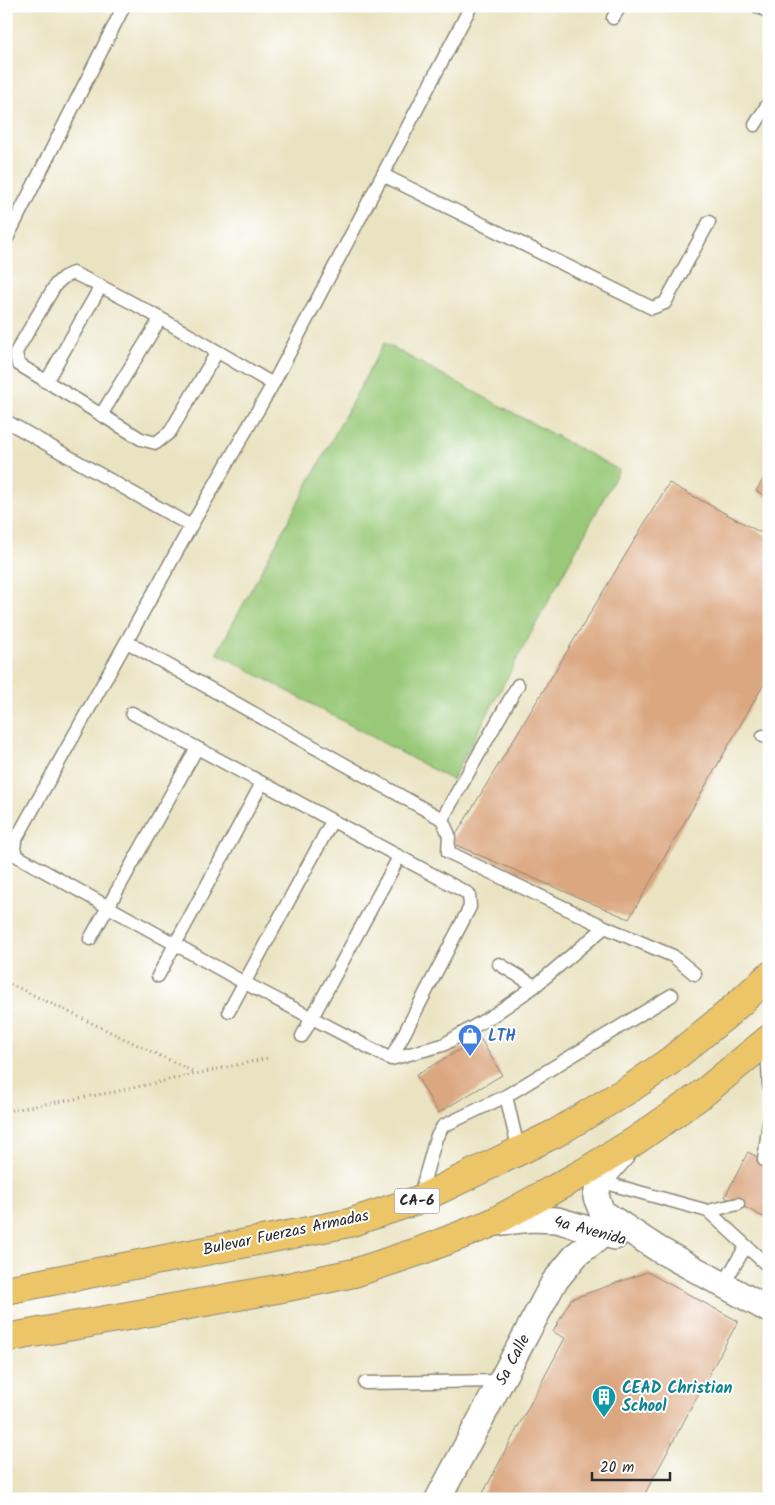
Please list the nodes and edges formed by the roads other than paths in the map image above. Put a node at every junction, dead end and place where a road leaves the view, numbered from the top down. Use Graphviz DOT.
graph roads {
  1 [pos="124,6"];
  2 [pos="471,6"];
  3 [pos="620,6"];
  4 [pos="757,6"];
  5 [pos="769,12"];
  6 [pos="613,18"];
  7 [pos="769,102"];
  8 [pos="755,125"];
  9 [pos="382,175"];
  10 [pos="709,222"];
  11 [pos="6,240"];
  12 [pos="101,286"];
  13 [pos="160,319"];
  14 [pos="217,352"];
  15 [pos="46,382"];
  16 [pos="273,384"];
  17 [pos="101,415"];
  18 [pos="6,421"];
  19 [pos="191,526"];
  20 [pos="127,642"];
  21 [pos="518,685"];
  22 [pos="132,713"];
  23 [pos="197,748"];
  24 [pos="262,784"];
  25 [pos="442,819"];
  26 [pos="332,820"];
  27 [pos="399,857"];
  28 [pos="108,906"];
  29 [pos="605,927"];
  30 [pos="90,939"];
  31 [pos="176,944"];
  32 [pos="499,964"];
  33 [pos="695,974"];
  34 [pos="158,976"];
  35 [pos="769,976"];
  36 [pos="243,982"];
  37 [pos="535,986"];
  38 [pos="672,995"];
  39 [pos="229,1011"];
  40 [pos="312,1017"];
  41 [pos="302,1036"];
  42 [pos="768,1040"];
  43 [pos="391,1059"];
  44 [pos="769,1085"];
  45 [pos="506,1096"];
  46 [pos="769,1122"];
  47 [pos="635,1141"];
  48 [pos="519,1152"];
  49 [pos="764,1160"];
  50 [pos="599,1181"];
  51 [pos="418,1200"];
  52 [pos="738,1204"];
  53 [pos="708,1211"];
  54 [pos="492,1223"];
  55 [pos="604,1234"];
  56 [pos="746,1246"];
  57 [pos="658,1249"];
  58 [pos="769,1266"];
  59 [pos="723,1285"];
  60 [pos="6,1290"];
  61 [pos="769,1310"];
  62 [pos="6,1338"];
  63 [pos="501,1381"];
  64 [pos="365,1383"];
  65 [pos="438,1499"];
  1 -- 11 [label="lane"];
  2 -- 9 [label="lane"];
  3 -- 6 [label="lane"];
  4 -- 5 [label="lane"];
  7 -- 8 [label="lane"];
  9 -- 10 [label="lane"];
  9 -- 16 [label="lane"];
  12 -- 13 [label="lane"];
  12 -- 15 [label="lane"];
  12 -- 15 [label="lane"];
  13 -- 14 [label="lane"];
  13 -- 17 [label="lane"];
  14 -- 16 [label="lane"];
  14 -- 17 [label="lane"];
  15 -- 17 [label="lane"];
  16 -- 19 [label="lane"];
  18 -- 19 [label="lane"];
  19 -- 20 [label="lane"];
  20 -- 25 [label="lane"];
  20 -- 28 [label="lane"];
  21 -- 25 [label="lane"];
  22 -- 23 [label="lane"];
  23 -- 24 [label="lane"];
  23 -- 28 [label="lane"];
  24 -- 26 [label="lane"];
  24 -- 31 [label="lane"];
  25 -- 29 [label="lane"];
  26 -- 27 [label="lane"];
  26 -- 36 [label="lane"];
  27 -- 40 [label="lane"];
  27 -- 43 [label="lane"];
  28 -- 30 [label="lane"];
  28 -- 31 [label="lane"];
  29 -- 33 [label="lane"];
  29 -- 37 [label="lane"];
  31 -- 34 [label="lane"];
  31 -- 36 [label="lane"];
  32 -- 37 [label="lane"];
  35 -- 48 [label="highway, Bulevar Fuerzas Armadas / CA-6"];
  36 -- 39 [label="lane"];
  36 -- 40 [label="lane"];
  37 -- 43 [label="lane"];
  38 -- 45 [label="lane"];
  40 -- 41 [label="lane"];
  40 -- 43 [label="lane"];
  42 -- 44 [label="lane"];
  42 -- 47 [label="highway"];
  45 -- 48 [label="lane"];
  45 -- 51 [label="lane"];
  46 -- 49 [label="lane"];
  47 -- 50 [label="street"];
  47 -- 54 [label="highway"];
  48 -- 51 [label="highway, Bulevar Fuerzas Armadas / CA-6"];
  50 -- 53 [label="lane"];
  50 -- 57 [label="street, 4a Avenida"];
  51 -- 60 [label="highway, Bulevar Fuerzas Armadas / CA-6"];
  52 -- 53 [label="lane"];
  53 -- 56 [label="lane"];
  54 -- 55 [label="street, 4a Avenida"];
  54 -- 62 [label="highway"];
  55 -- 57 [label="street, 4a Avenida"];
  55 -- 63 [label="street, 5a Calle"];
  56 -- 58 [label="lane"];
  56 -- 59 [label="lane"];
  57 -- 59 [label="street, 4a Avenida"];
  59 -- 61 [label="street, 4a Avenida"];
  63 -- 64 [label="lane"];
  63 -- 65 [label="street, 5a Calle"];
}
